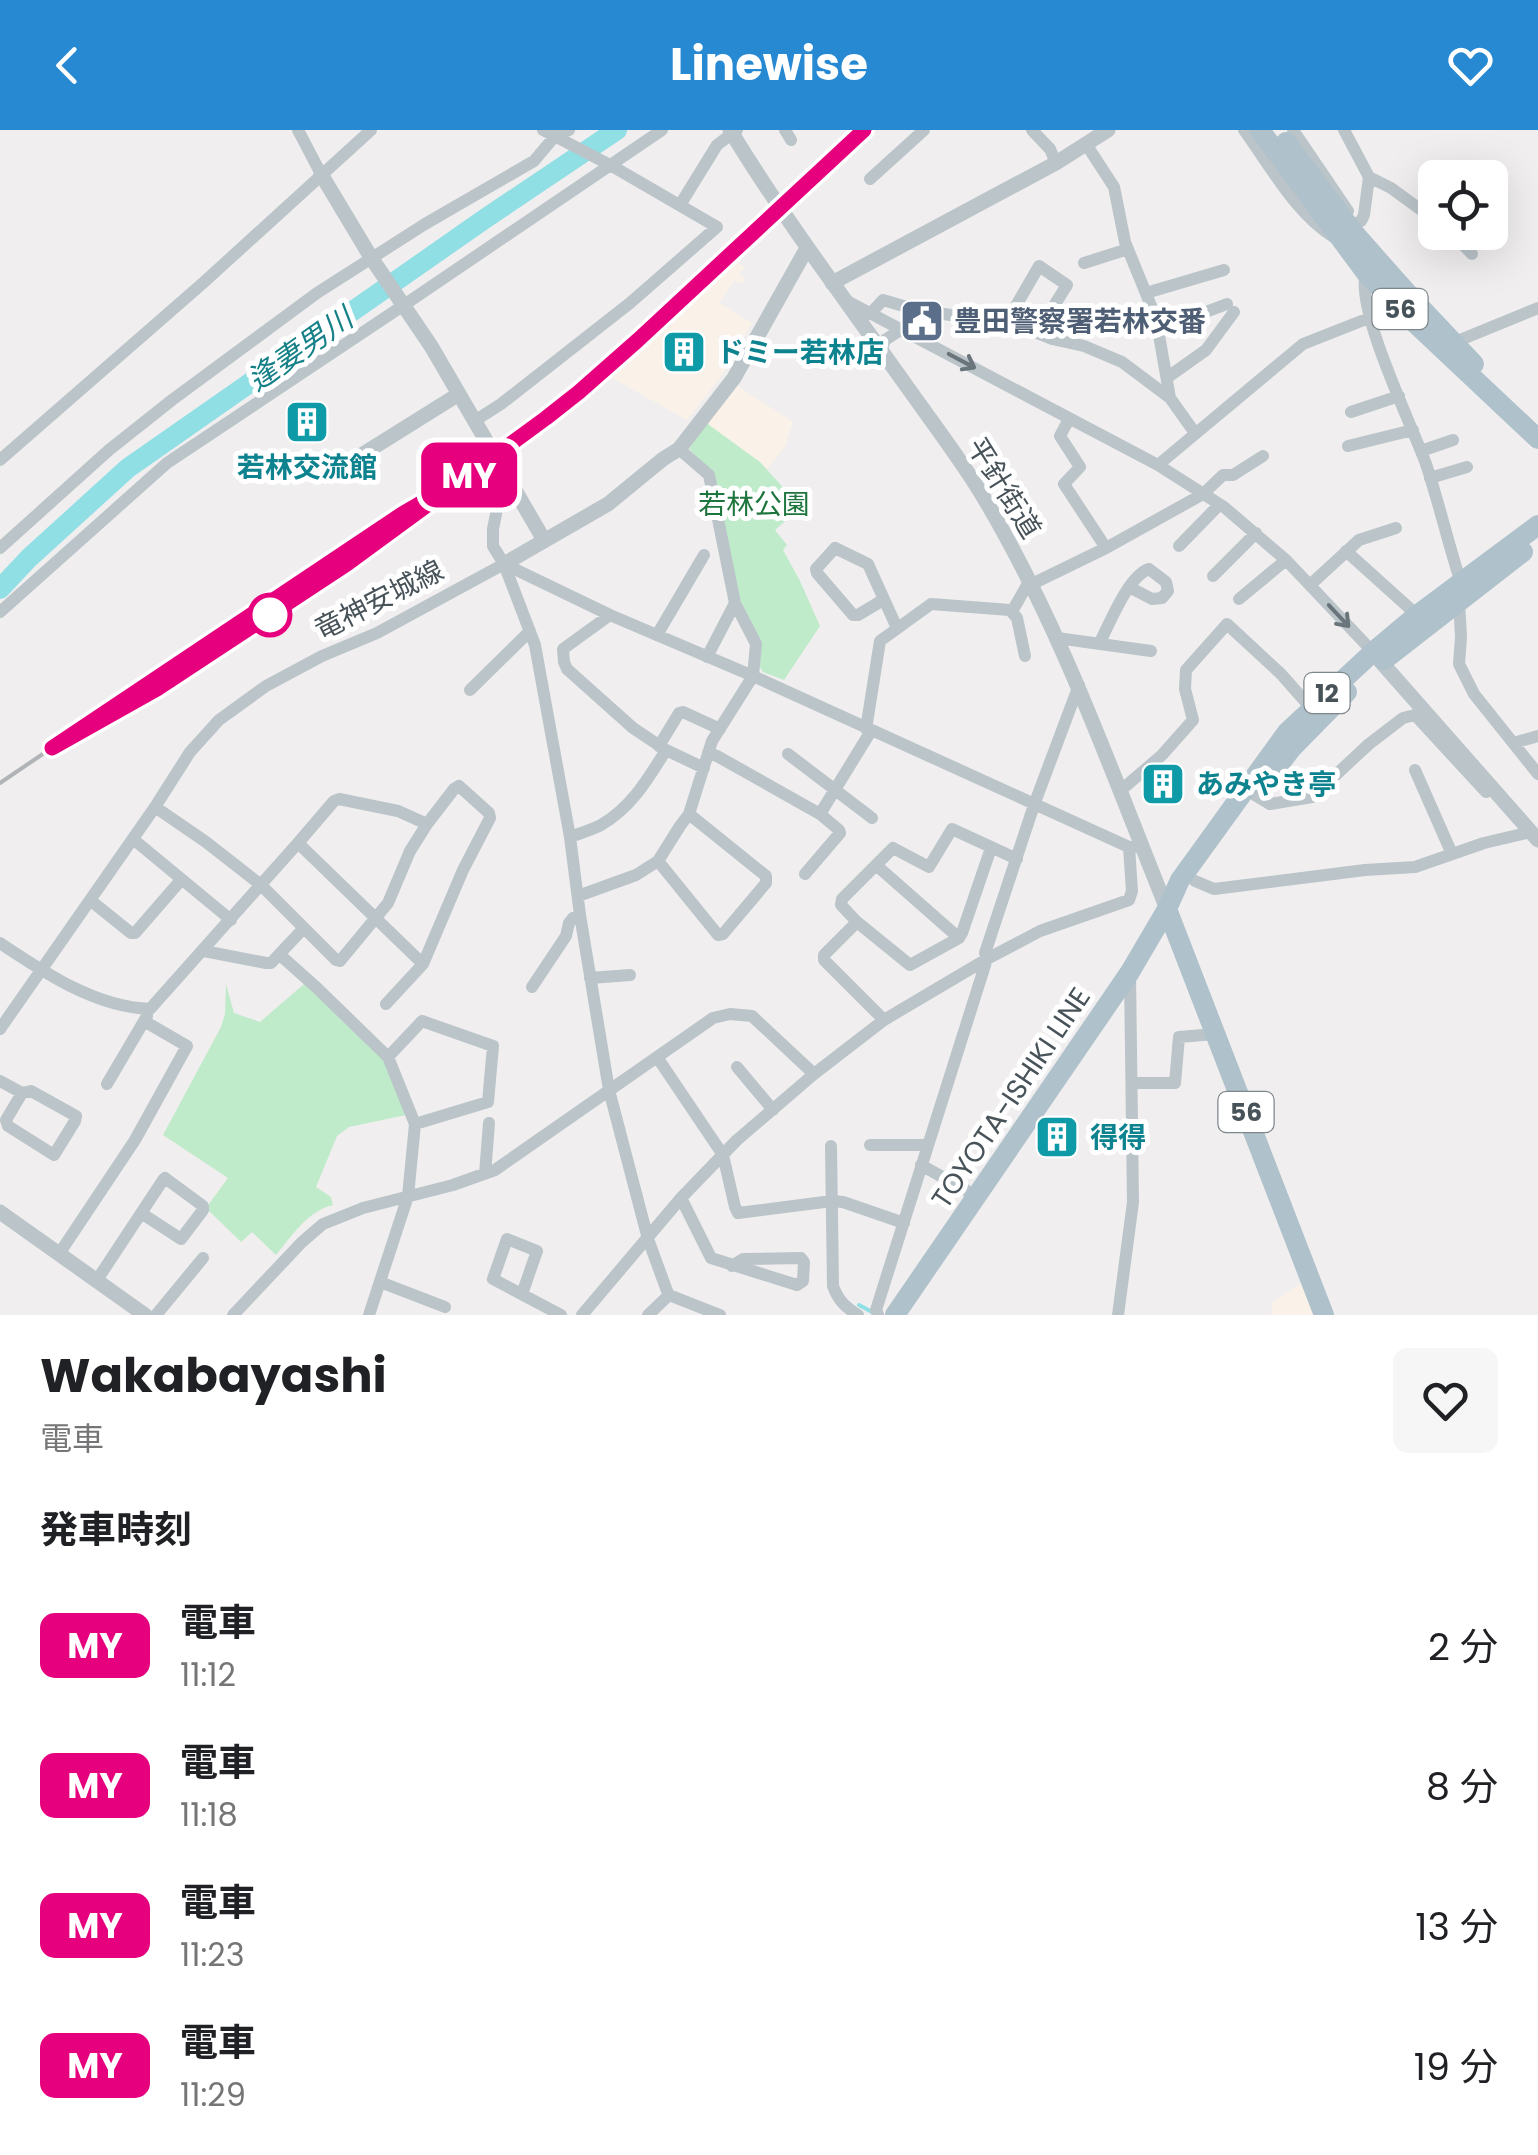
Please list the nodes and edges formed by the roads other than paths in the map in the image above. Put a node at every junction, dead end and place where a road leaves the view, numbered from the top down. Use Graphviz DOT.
graph roads {
  1 [pos="298,130"];
  2 [pos="371,130"];
  3 [pos="662,130"];
  4 [pos="924,130"];
  5 [pos="1032,130"];
  6 [pos="1108,130"];
  7 [pos="1244,130"];
  8 [pos="1260,130"];
  9 [pos="1277,130"];
  10 [pos="1293,130"];
  11 [pos="1344,130"];
  12 [pos="733,131"];
  13 [pos="557,134"];
  14 [pos="1086,144"];
  15 [pos="1288,158"];
  16 [pos="609,164"];
  17 [pos="1056,164"];
  18 [pos="322,174"];
  19 [pos="1369,177"];
  20 [pos="870,178"];
  21 [pos="680,205"];
  22 [pos="1418,208"];
  23 [pos="1350,234"];
  24 [pos="807,248"];
  25 [pos="1128,249"];
  26 [pos="1468,250"];
  27 [pos="1472,254"];
  28 [pos="373,261"];
  29 [pos="1084,263"];
  30 [pos="1224,270"];
  31 [pos="1366,273"];
  32 [pos="832,283"];
  33 [pos="1146,294"];
  34 [pos="844,300"];
  35 [pos="403,304"];
  36 [pos="1538,308"];
  37 [pos="870,314"];
  38 [pos="1369,318"];
  39 [pos="1006,322"];
  40 [pos="902,329"];
  41 [pos="1158,330"];
  42 [pos="1037,333"];
  43 [pos="1455,342"];
  44 [pos="882,351"];
  45 [pos="1168,377"];
  46 [pos="459,394"];
  47 [pos="1399,396"];
  48 [pos="1170,398"];
  49 [pos="1351,412"];
  50 [pos="476,420"];
  51 [pos="1069,420"];
  52 [pos="1538,422"];
  53 [pos="1412,430"];
  54 [pos="1194,433"];
  55 [pos="1538,439"];
  56 [pos="1453,440"];
  57 [pos="1348,446"];
  58 [pos="679,449"];
  59 [pos="1421,451"];
  60 [pos="1263,456"];
  61 [pos="0,460"];
  62 [pos="1158,464"];
  63 [pos="1467,467"];
  64 [pos="331,474"];
  65 [pos="1430,478"];
  66 [pos="502,484"];
  67 [pos="1203,494"];
  68 [pos="1219,505"];
  69 [pos="1538,524"];
  70 [pos="1396,528"];
  71 [pos="1256,533"];
  72 [pos="544,540"];
  73 [pos="1538,540"];
  74 [pos="1179,546"];
  75 [pos="0,548"];
  76 [pos="1106,548"];
  77 [pos="1346,551"];
  78 [pos="704,555"];
  79 [pos="1286,560"];
  80 [pos="504,564"];
  81 [pos="1212,576"];
  82 [pos="1031,582"];
  83 [pos="1310,585"];
  84 [pos="1129,587"];
  85 [pos="1460,592"];
  86 [pos="1239,599"];
  87 [pos="883,600"];
  88 [pos="735,603"];
  89 [pos="1010,610"];
  90 [pos="0,612"];
  91 [pos="610,615"];
  92 [pos="1417,615"];
  93 [pos="896,628"];
  94 [pos="530,631"];
  95 [pos="657,636"];
  96 [pos="1057,638"];
  97 [pos="1100,644"];
  98 [pos="1151,650"];
  99 [pos="1025,656"];
  100 [pos="707,657"];
  101 [pos="1377,657"];
  102 [pos="753,676"];
  103 [pos="1079,686"];
  104 [pos="470,690"];
  105 [pos="1311,708"];
  106 [pos="720,730"];
  107 [pos="869,730"];
  108 [pos="1538,736"];
  109 [pos="1513,743"];
  110 [pos="662,748"];
  111 [pos="708,753"];
  112 [pos="788,754"];
  113 [pos="704,768"];
  114 [pos="1415,770"];
  115 [pos="1538,774"];
  116 [pos="836,789"];
  117 [pos="1120,791"];
  118 [pos="1256,795"];
  119 [pos="1034,805"];
  120 [pos="155,808"];
  121 [pos="1512,810"];
  122 [pos="689,814"];
  123 [pos="820,814"];
  124 [pos="872,818"];
  125 [pos="427,824"];
  126 [pos="1534,831"];
  127 [pos="570,837"];
  128 [pos="133,840"];
  129 [pos="298,843"];
  130 [pos="1135,847"];
  131 [pos="990,848"];
  132 [pos="1452,854"];
  133 [pos="1016,860"];
  134 [pos="658,861"];
  135 [pos="876,865"];
  136 [pos="805,874"];
  137 [pos="182,880"];
  138 [pos="1195,881"];
  139 [pos="260,885"];
  140 [pos="578,896"];
  141 [pos="90,900"];
  142 [pos="1167,909"];
  143 [pos="580,915"];
  144 [pos="230,920"];
  145 [pos="376,920"];
  146 [pos="856,922"];
  147 [pos="303,929"];
  148 [pos="958,938"];
  149 [pos="0,943"];
  150 [pos="204,951"];
  151 [pos="280,955"];
  152 [pos="987,959"];
  153 [pos="423,964"];
  154 [pos="41,970"];
  155 [pos="1130,972"];
  156 [pos="630,975"];
  157 [pos="590,978"];
  158 [pos="532,986"];
  159 [pos="386,1004"];
  160 [pos="147,1015"];
  161 [pos="884,1020"];
  162 [pos="0,1030"];
  163 [pos="1216,1034"];
  164 [pos="388,1057"];
  165 [pos="657,1058"];
  166 [pos="737,1067"];
  167 [pos="814,1074"];
  168 [pos="0,1081"];
  169 [pos="107,1084"];
  170 [pos="1132,1084"];
  171 [pos="608,1090"];
  172 [pos="22,1093"];
  173 [pos="773,1110"];
  174 [pos="489,1123"];
  175 [pos="415,1124"];
  176 [pos="870,1144"];
  177 [pos="928,1145"];
  178 [pos="832,1146"];
  179 [pos="723,1154"];
  180 [pos="922,1165"];
  181 [pos="484,1174"];
  182 [pos="408,1196"];
  183 [pos="978,1197"];
  184 [pos="681,1198"];
  185 [pos="832,1201"];
  186 [pos="0,1212"];
  187 [pos="141,1213"];
  188 [pos="904,1223"];
  189 [pos="648,1240"];
  190 [pos="60,1254"];
  191 [pos="203,1258"];
  192 [pos="732,1266"];
  193 [pos="97,1280"];
  194 [pos="380,1282"];
  195 [pos="522,1294"];
  196 [pos="669,1295"];
  197 [pos="445,1307"];
  198 [pos="1327,1314"];
  199 [pos="144,1315"];
  200 [pos="156,1315"];
  201 [pos="233,1315"];
  202 [pos="369,1315"];
  203 [pos="561,1315"];
  204 [pos="582,1315"];
  205 [pos="648,1315"];
  206 [pos="720,1315"];
  207 [pos="858,1315"];
  208 [pos="878,1315"];
  209 [pos="896,1315"];
  210 [pos="1118,1315"];
  1 -- 18 [label="street"];
  2 -- 18 [label="street"];
  3 -- 16 [label="street"];
  4 -- 20 [label="street"];
  5 -- 17 [label="street"];
  6 -- 14 [label="street"];
  7 -- 23 [label="street"];
  8 -- 15 [label="main road, 56"];
  9 -- 15 [label="main road, 56"];
  10 -- 23 [label="street"];
  11 -- 19 [label="street"];
  12 -- 21 [label="street"];
  12 -- 24 [label="street, 平針街道"];
  13 -- 16 [label="street"];
  13 -- 28 [label="street"];
  14 -- 17 [label="street"];
  14 -- 25 [label="street"];
  15 -- 23 [label="main road, 56"];
  16 -- 21 [label="street"];
  16 -- 35 [label="street"];
  17 -- 32 [label="street"];
  18 -- 28 [label="street"];
  18 -- 61 [label="street"];
  19 -- 22 [label="street"];
  19 -- 23 [label="street"];
  21 -- 50 [label="street"];
  23 -- 31 [label="main road, 56"];
  23 -- 43 [label="main road, 56"];
  24 -- 32 [label="street, 平針街道"];
  24 -- 58 [label="street, 竜神安城線"];
  25 -- 29 [label="street"];
  25 -- 33 [label="street"];
  26 -- 27 [label="street"];
  28 -- 35 [label="street"];
  28 -- 75 [label="street"];
  30 -- 33 [label="street"];
  31 -- 38 [label="street"];
  31 -- 55 [label="main road, 56"];
  32 -- 34 [label="street, 平針街道"];
  33 -- 41 [label="street"];
  34 -- 37 [label="street"];
  34 -- 44 [label="street, 平針街道"];
  35 -- 46 [label="street"];
  35 -- 90 [label="street"];
  36 -- 43 [label="street"];
  37 -- 39 [label="street"];
  37 -- 40 [label="street"];
  38 -- 47 [label="street"];
  38 -- 54 [label="street"];
  39 -- 42 [label="street"];
  39 -- 42 [label="street"];
  40 -- 44 [label="street"];
  40 -- 51 [label="street, one-way"];
  41 -- 45 [label="street"];
  41 -- 45 [label="street"];
  42 -- 48 [label="street"];
  43 -- 52 [label="main road, 56"];
  44 -- 82 [label="street, 平針街道"];
  45 -- 48 [label="street"];
  46 -- 50 [label="street"];
  46 -- 64 [label="street"];
  47 -- 49 [label="street"];
  47 -- 53 [label="street"];
  48 -- 54 [label="street"];
  50 -- 72 [label="street"];
  51 -- 62 [label="street"];
  51 -- 76 [label="street"];
  53 -- 57 [label="street"];
  53 -- 59 [label="street"];
  54 -- 62 [label="street"];
  56 -- 59 [label="street"];
  58 -- 72 [label="street, 竜神安城線"];
  58 -- 88 [label="street"];
  59 -- 65 [label="street"];
  60 -- 67 [label="street"];
  62 -- 67 [label="street"];
  63 -- 65 [label="street"];
  65 -- 85 [label="street"];
  66 -- 80 [label="street"];
  67 -- 68 [label="street"];
  67 -- 76 [label="street"];
  68 -- 71 [label="street"];
  68 -- 74 [label="street"];
  69 -- 85 [label="main road, TOYOTA-ISHIKI LINE / 12"];
  70 -- 77 [label="street"];
  71 -- 79 [label="street"];
  71 -- 81 [label="street"];
  72 -- 80 [label="street, 竜神安城線"];
  73 -- 85 [label="main road, TOYOTA-ISHIKI LINE / 12"];
  76 -- 82 [label="street"];
  77 -- 83 [label="street"];
  77 -- 92 [label="street"];
  78 -- 95 [label="street"];
  79 -- 83 [label="street"];
  79 -- 86 [label="street"];
  80 -- 91 [label="street"];
  80 -- 94 [label="street"];
  80 -- 120 [label="street, 竜神安城線"];
  82 -- 89 [label="street"];
  82 -- 96 [label="street, 平針街道"];
  83 -- 101 [label="street, one-way"];
  84 -- 97 [label="street"];
  85 -- 92 [label="main road, TOYOTA-ISHIKI LINE / 12"];
  85 -- 101 [label="main road, TOYOTA-ISHIKI LINE / 12"];
  85 -- 109 [label="street"];
  87 -- 87 [label="street"];
  87 -- 93 [label="street"];
  88 -- 100 [label="street"];
  88 -- 102 [label="street"];
  89 -- 93 [label="street"];
  89 -- 99 [label="street"];
  91 -- 95 [label="street"];
  91 -- 110 [label="street"];
  92 -- 101 [label="main road, TOYOTA-ISHIKI LINE / 12"];
  93 -- 107 [label="street"];
  94 -- 104 [label="street"];
  94 -- 127 [label="street"];
  95 -- 100 [label="street"];
  96 -- 97 [label="street"];
  96 -- 103 [label="street, 平針街道"];
  97 -- 98 [label="street"];
  100 -- 102 [label="street"];
  101 -- 105 [label="main road, TOYOTA-ISHIKI LINE / 12"];
  101 -- 118 [label="main road, TOYOTA-ISHIKI LINE / 12"];
  101 -- 121 [label="street"];
  102 -- 106 [label="street"];
  102 -- 107 [label="street"];
  103 -- 117 [label="street, 平針街道"];
  103 -- 119 [label="street"];
  105 -- 117 [label="street"];
  105 -- 142 [label="main road, TOYOTA-ISHIKI LINE / 12"];
  106 -- 110 [label="street"];
  106 -- 111 [label="street"];
  107 -- 116 [label="street"];
  107 -- 119 [label="street"];
  108 -- 109 [label="street"];
  109 -- 115 [label="street"];
  110 -- 113 [label="street"];
  110 -- 127 [label="street"];
  111 -- 113 [label="street"];
  111 -- 123 [label="street"];
  112 -- 116 [label="street"];
  113 -- 122 [label="street"];
  114 -- 132 [label="street"];
  116 -- 123 [label="street"];
  116 -- 124 [label="street"];
  117 -- 130 [label="street, 平針街道"];
  118 -- 121 [label="street"];
  118 -- 138 [label="main road, TOYOTA-ISHIKI LINE / 12"];
  119 -- 130 [label="street"];
  119 -- 133 [label="street"];
  120 -- 128 [label="street, 竜神安城線"];
  120 -- 139 [label="street"];
  121 -- 126 [label="street"];
  122 -- 134 [label="street"];
  122 -- 134 [label="street"];
  123 -- 136 [label="street"];
  125 -- 129 [label="street"];
  125 -- 145 [label="street"];
  125 -- 153 [label="street"];
  126 -- 132 [label="street"];
  127 -- 140 [label="street"];
  128 -- 137 [label="street"];
  128 -- 141 [label="street, 竜神安城線"];
  129 -- 139 [label="street"];
  129 -- 145 [label="street"];
  130 -- 142 [label="street, 平針街道"];
  130 -- 152 [label="street"];
  131 -- 133 [label="street"];
  131 -- 135 [label="street"];
  131 -- 148 [label="street"];
  132 -- 138 [label="street"];
  133 -- 152 [label="street"];
  134 -- 140 [label="street"];
  135 -- 146 [label="street"];
  135 -- 148 [label="street"];
  137 -- 141 [label="street"];
  137 -- 144 [label="street"];
  138 -- 142 [label="main road, TOYOTA-ISHIKI LINE / 12"];
  139 -- 144 [label="street"];
  139 -- 147 [label="street"];
  140 -- 143 [label="street"];
  141 -- 154 [label="street, 竜神安城線"];
  142 -- 155 [label="main road, TOYOTA-ISHIKI LINE / 12"];
  142 -- 163 [label="main road, 56"];
  143 -- 157 [label="street"];
  143 -- 158 [label="street"];
  144 -- 150 [label="street"];
  145 -- 147 [label="street"];
  145 -- 153 [label="street"];
  146 -- 148 [label="street"];
  146 -- 161 [label="street"];
  147 -- 151 [label="street"];
  149 -- 154 [label="street"];
  150 -- 151 [label="street"];
  150 -- 160 [label="street"];
  151 -- 164 [label="street"];
  152 -- 161 [label="street"];
  152 -- 177 [label="street"];
  153 -- 159 [label="street"];
  154 -- 160 [label="street"];
  154 -- 162 [label="street, 竜神安城線"];
  155 -- 170 [label="street"];
  155 -- 183 [label="main road, TOYOTA-ISHIKI LINE / 12"];
  156 -- 157 [label="street"];
  157 -- 171 [label="street"];
  160 -- 169 [label="street"];
  160 -- 190 [label="street"];
  161 -- 167 [label="street"];
  163 -- 170 [label="street"];
  163 -- 198 [label="main road, 56"];
  164 -- 175 [label="street"];
  164 -- 175 [label="street"];
  165 -- 167 [label="street"];
  165 -- 171 [label="street"];
  165 -- 179 [label="street"];
  166 -- 173 [label="street"];
  167 -- 173 [label="street"];
  168 -- 172 [label="street"];
  170 -- 210 [label="street"];
  171 -- 181 [label="street"];
  171 -- 189 [label="street"];
  172 -- 172 [label="street"];
  173 -- 179 [label="street"];
  174 -- 181 [label="street"];
  175 -- 182 [label="street"];
  176 -- 177 [label="street"];
  177 -- 180 [label="street"];
  178 -- 185 [label="street"];
  179 -- 184 [label="street"];
  179 -- 185 [label="street"];
  180 -- 183 [label="street"];
  180 -- 188 [label="street"];
  181 -- 182 [label="street"];
  182 -- 194 [label="street"];
  182 -- 201 [label="street"];
  183 -- 209 [label="main road, TOYOTA-ISHIKI LINE / 12"];
  184 -- 189 [label="street"];
  184 -- 192 [label="street"];
  185 -- 188 [label="street"];
  185 -- 207 [label="street"];
  186 -- 190 [label="street"];
  187 -- 187 [label="street"];
  187 -- 193 [label="street"];
  188 -- 208 [label="street"];
  189 -- 196 [label="street"];
  189 -- 204 [label="street"];
  190 -- 193 [label="street"];
  191 -- 200 [label="street"];
  192 -- 192 [label="street"];
  193 -- 199 [label="street"];
  194 -- 197 [label="street"];
  194 -- 202 [label="street"];
  195 -- 203 [label="street"];
  196 -- 205 [label="street"];
  196 -- 206 [label="street"];
}
